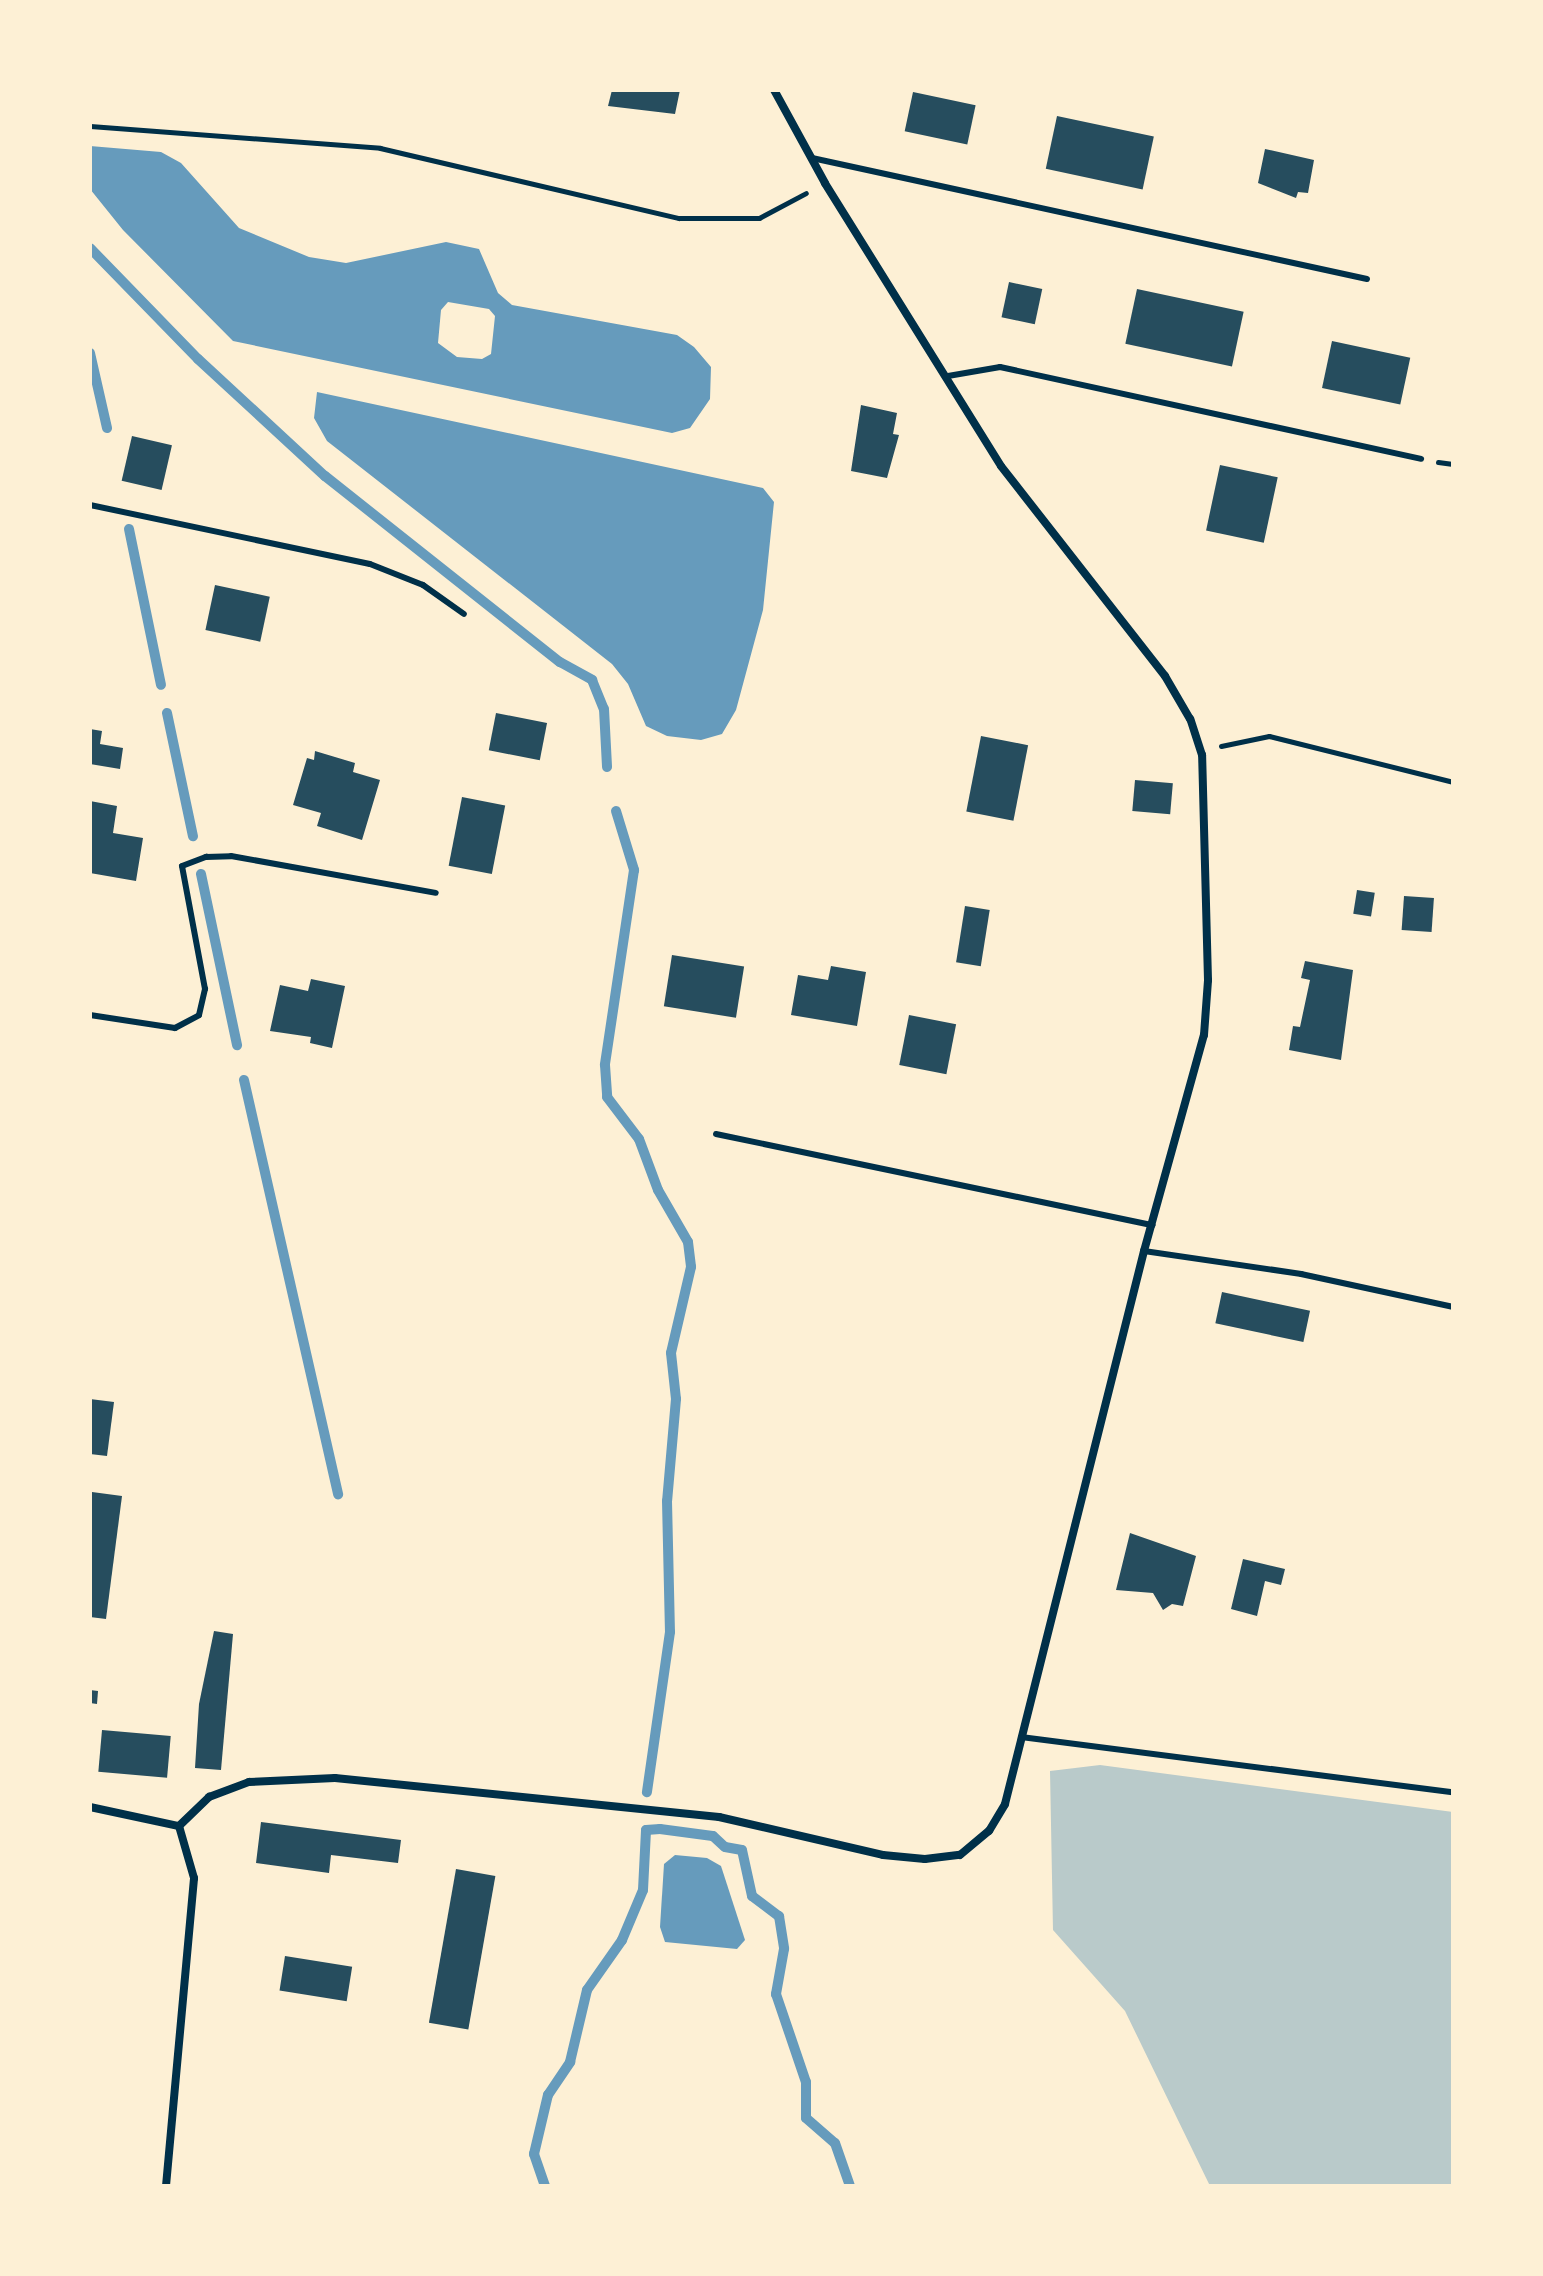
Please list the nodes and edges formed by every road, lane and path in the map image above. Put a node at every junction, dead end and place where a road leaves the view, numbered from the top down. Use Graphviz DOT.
graph roads {
  1 [pos="774,90"];
  2 [pos="90,126"];
  3 [pos="812,158"];
  4 [pos="825,183"];
  5 [pos="1367,279"];
  6 [pos="948,376"];
  7 [pos="1421,459"];
  8 [pos="90,505"];
  9 [pos="464,614"];
  10 [pos="1202,755"];
  11 [pos="1453,782"];
  12 [pos="436,893"];
  13 [pos="90,1015"];
  14 [pos="716,1134"];
  15 [pos="1153,1225"];
  16 [pos="1144,1251"];
  17 [pos="1453,1307"];
  18 [pos="1021,1737"];
  19 [pos="1453,1792"];
  20 [pos="90,1807"];
  21 [pos="179,1826"];
  22 [pos="166,2186"];
  1 -- 3 [label="street"];
  2 -- 4 [label="path"];
  3 -- 4 [label="street"];
  3 -- 5 [label="lane"];
  4 -- 6 [label="street"];
  6 -- 7 [label="lane"];
  6 -- 10 [label="street"];
  8 -- 9 [label="lane"];
  10 -- 11 [label="path"];
  10 -- 15 [label="street"];
  12 -- 13 [label="lane"];
  14 -- 15 [label="lane"];
  15 -- 16 [label="street"];
  16 -- 17 [label="lane"];
  16 -- 18 [label="street"];
  18 -- 19 [label="lane"];
  18 -- 21 [label="street"];
  20 -- 21 [label="street"];
  21 -- 22 [label="street"];
}
